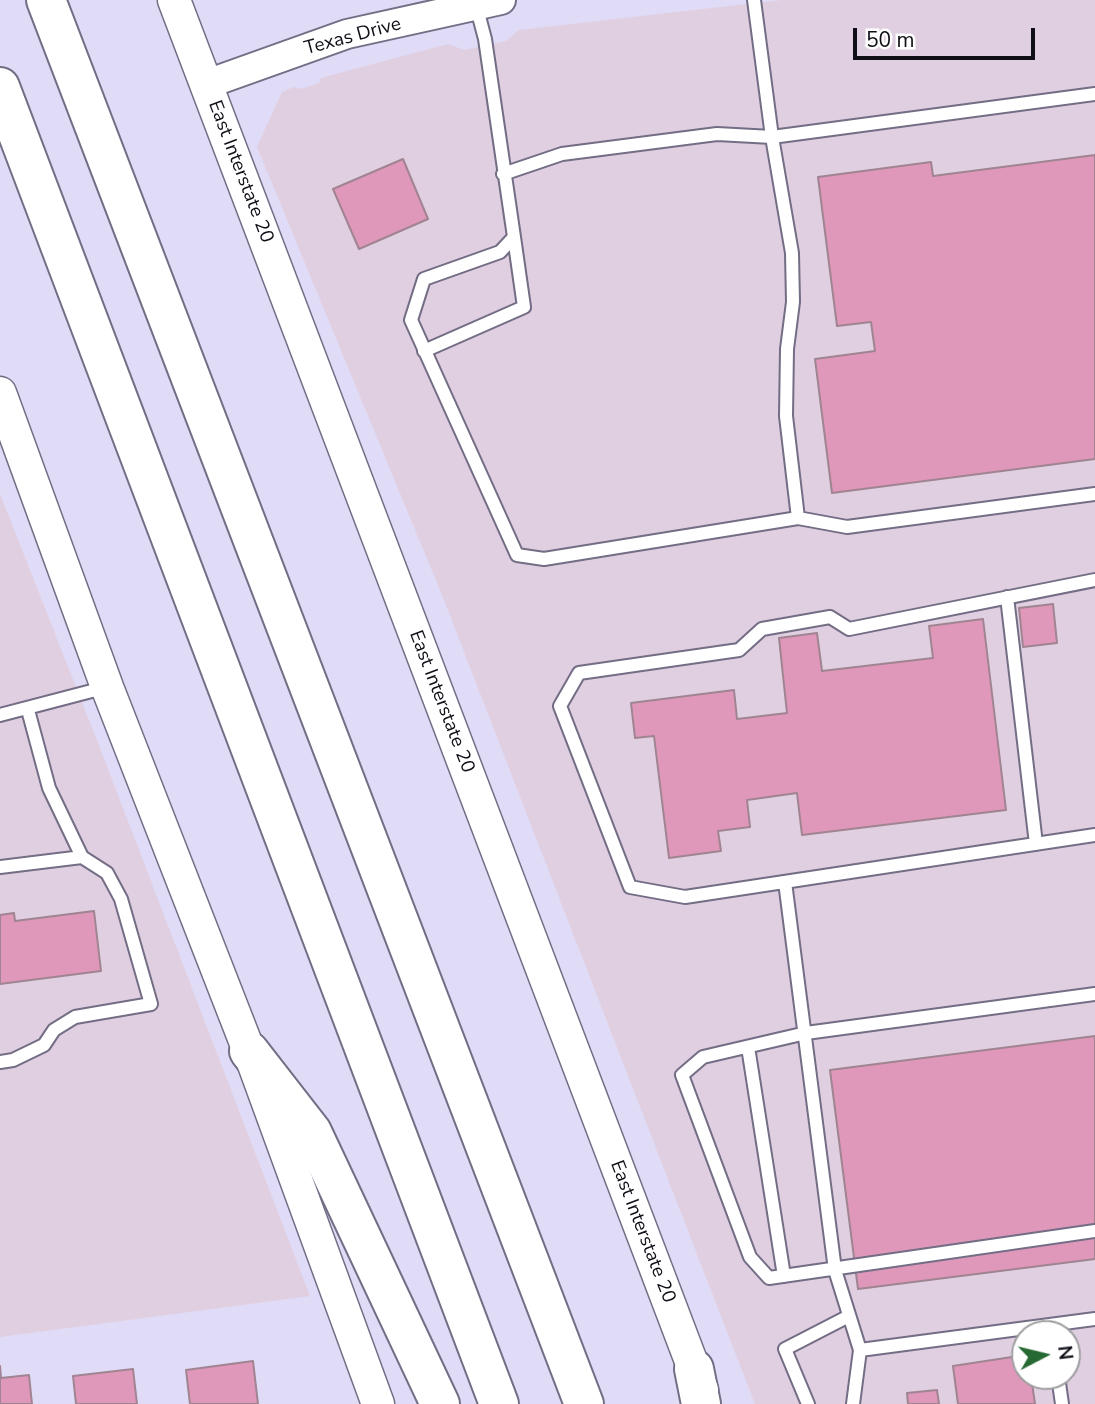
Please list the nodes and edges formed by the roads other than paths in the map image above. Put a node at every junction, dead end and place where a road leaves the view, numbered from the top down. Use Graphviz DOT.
graph roads {
  1 [pos="46,0"];
  2 [pos="174,0"];
  3 [pos="754,0"];
  4 [pos="489,2"];
  5 [pos="207,83"];
  6 [pos="0,87"];
  7 [pos="1095,94"];
  8 [pos="772,137"];
  9 [pos="503,174"];
  10 [pos="514,237"];
  11 [pos="424,351"];
  12 [pos="0,393"];
  13 [pos="1095,494"];
  14 [pos="797,518"];
  15 [pos="1095,580"];
  16 [pos="1007,597"];
  17 [pos="107,687"];
  18 [pos="28,710"];
  19 [pos="0,715"];
  20 [pos="1095,835"];
  21 [pos="1037,844"];
  22 [pos="82,857"];
  23 [pos="0,867"];
  24 [pos="785,882"];
  25 [pos="1095,994"];
  26 [pos="806,1033"];
  27 [pos="748,1047"];
  28 [pos="249,1051"];
  29 [pos="0,1062"];
  30 [pos="1095,1231"];
  31 [pos="835,1270"];
  32 [pos="784,1276"];
  33 [pos="849,1316"];
  34 [pos="1011,1334"];
  35 [pos="860,1350"];
  36 [pos="697,1386"];
  37 [pos="378,1404"];
  38 [pos="440,1404"];
  39 [pos="499,1404"];
  40 [pos="584,1404"];
  41 [pos="707,1404"];
  42 [pos="808,1404"];
  43 [pos="853,1404"];
  1 -- 40 [label="highway"];
  2 -- 5 [label="main road, East Interstate 20"];
  3 -- 8 [label="lane"];
  4 -- 5 [label="street, Texas Drive"];
  4 -- 9 [label="lane"];
  5 -- 36 [label="main road, East Interstate 20"];
  6 -- 39 [label="highway"];
  7 -- 8 [label="lane"];
  8 -- 9 [label="lane"];
  8 -- 14 [label="lane"];
  9 -- 10 [label="lane"];
  10 -- 11 [label="lane"];
  10 -- 11 [label="lane"];
  11 -- 14 [label="lane"];
  12 -- 17 [label="main road"];
  13 -- 14 [label="lane"];
  15 -- 16 [label="lane"];
  16 -- 21 [label="lane"];
  16 -- 24 [label="lane"];
  17 -- 18 [label="lane"];
  17 -- 28 [label="main road"];
  18 -- 19 [label="lane"];
  18 -- 22 [label="lane"];
  20 -- 21 [label="lane"];
  21 -- 24 [label="lane"];
  22 -- 23 [label="lane"];
  22 -- 29 [label="lane"];
  24 -- 26 [label="lane"];
  25 -- 26 [label="lane"];
  26 -- 27 [label="lane"];
  26 -- 31 [label="lane"];
  27 -- 32 [label="lane"];
  27 -- 32 [label="lane"];
  28 -- 37 [label="main road"];
  28 -- 38 [label="highway"];
  30 -- 31 [label="lane"];
  31 -- 32 [label="lane"];
  31 -- 33 [label="lane"];
  33 -- 35 [label="lane"];
  33 -- 42 [label="lane"];
  34 -- 35 [label="lane"];
  35 -- 43 [label="lane"];
  36 -- 41 [label="main road, East Interstate 20"];
}
